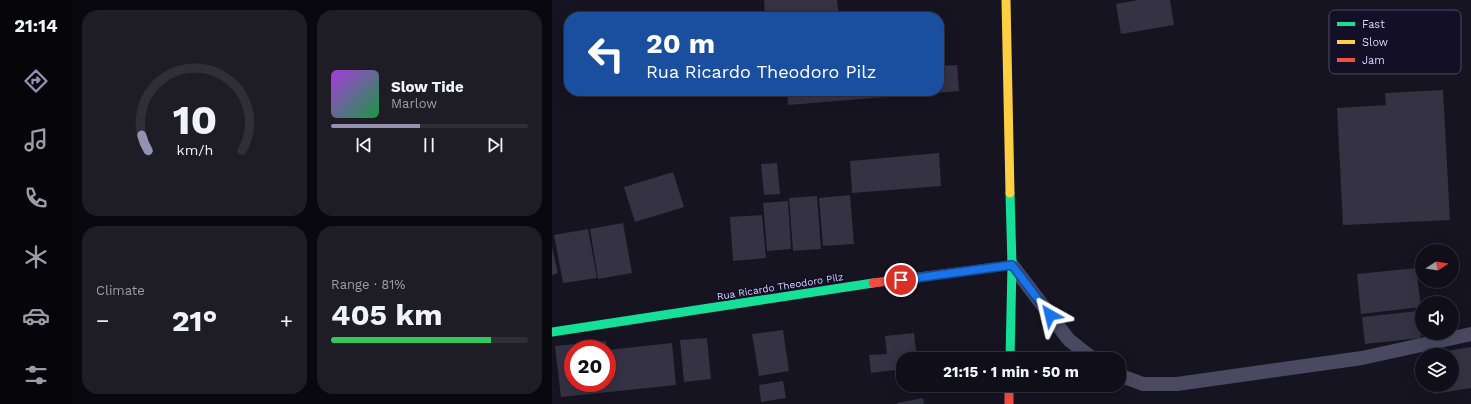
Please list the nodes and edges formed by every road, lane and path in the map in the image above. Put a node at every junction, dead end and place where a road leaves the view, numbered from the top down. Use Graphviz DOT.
graph roads {
  1 [pos="1006,0"];
  2 [pos="1012,265"];
  3 [pos="552,332"];
  4 [pos="1471,334"];
  5 [pos="1010,352"];
  6 [pos="1084,352"];
  7 [pos="1126,378"];
  8 [pos="1009,392"];
  9 [pos="1009,404"];
  1 -- 2 [label="street"];
  2 -- 3 [label="street, Rua Ricardo Theodoro Pilz"];
  2 -- 5 [label="street"];
  2 -- 6 [label="lane"];
  4 -- 7 [label="lane"];
  8 -- 9 [label="street"];
}
